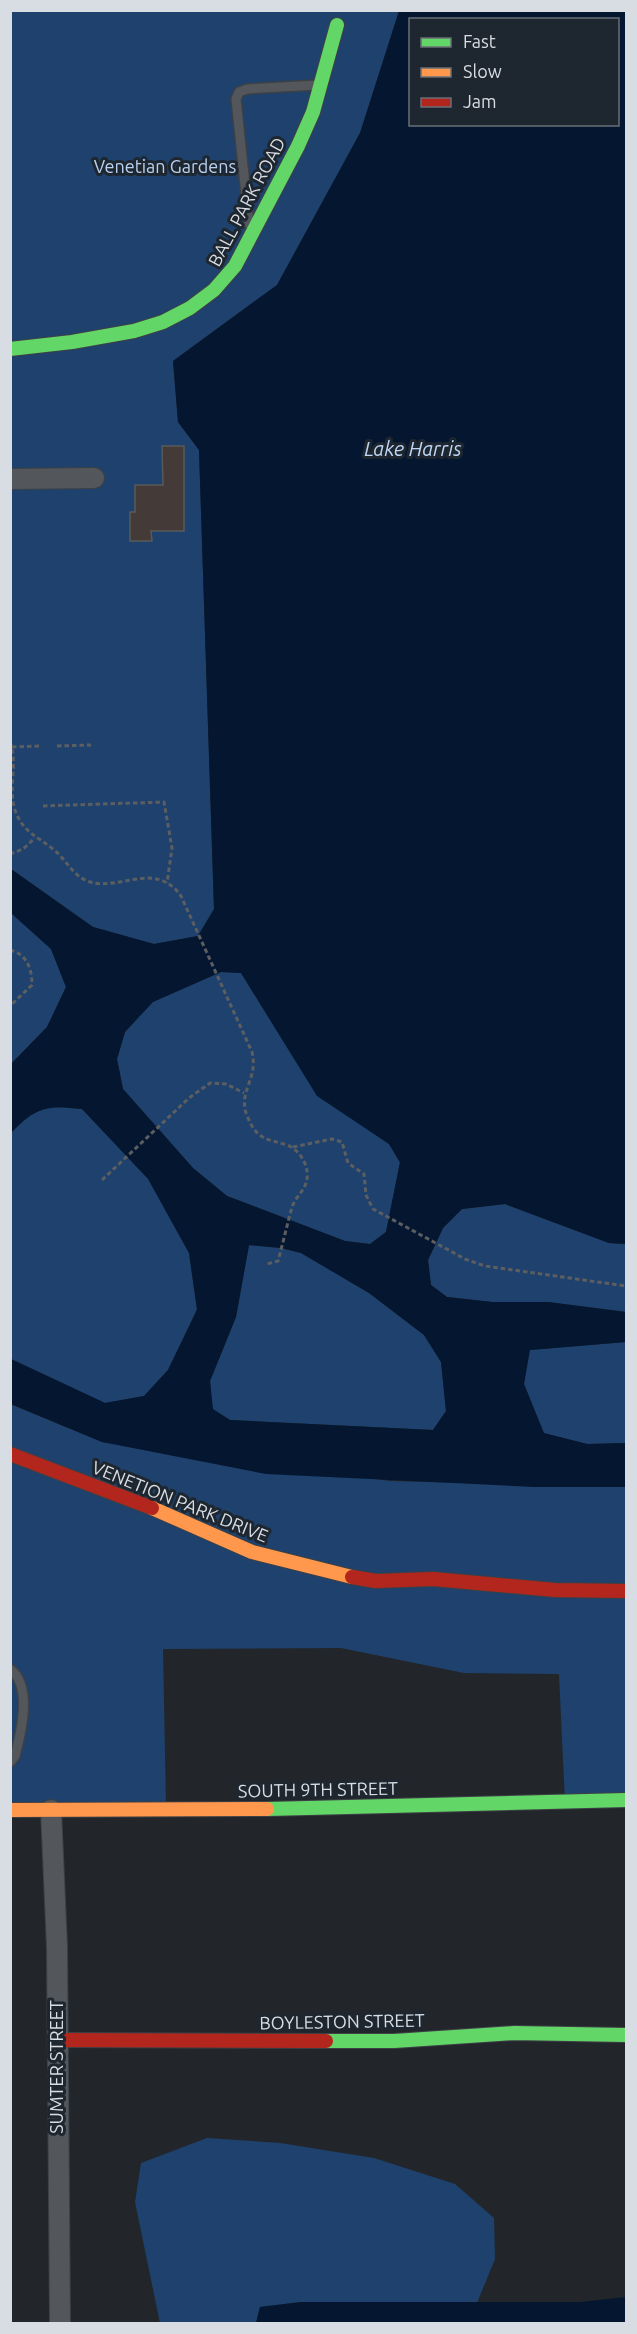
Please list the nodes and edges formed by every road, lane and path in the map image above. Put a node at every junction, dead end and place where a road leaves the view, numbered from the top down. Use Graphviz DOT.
graph roads {
  1 [pos="337,25"];
  2 [pos="322,84"];
  3 [pos="250,236"];
  4 [pos="10,349"];
  5 [pos="94,477"];
  6 [pos="10,479"];
  7 [pos="10,742"];
  8 [pos="91,745"];
  9 [pos="39,746"];
  10 [pos="57,746"];
  11 [pos="12,747"];
  12 [pos="11,803"];
  13 [pos="43,806"];
  14 [pos="35,838"];
  15 [pos="10,854"];
  16 [pos="166,883"];
  17 [pos="10,950"];
  18 [pos="10,1006"];
  19 [pos="245,1093"];
  20 [pos="293,1147"];
  21 [pos="102,1180"];
  22 [pos="267,1264"];
  23 [pos="627,1286"];
  24 [pos="10,1454"];
  25 [pos="627,1591"];
  26 [pos="10,1669"];
  27 [pos="10,1762"];
  28 [pos="627,1800"];
  29 [pos="10,1810"];
  30 [pos="51,1810"];
  31 [pos="627,2036"];
  32 [pos="58,2040"];
  33 [pos="60,2324"];
  1 -- 2 [label="street, BALL PARK ROAD"];
  2 -- 3 [label="street, BALL PARK ROAD"];
  2 -- 3 [label="lane"];
  3 -- 4 [label="street, BALL PARK ROAD"];
  5 -- 6 [label="street"];
  7 -- 11 [label="path"];
  8 -- 10 [label="path"];
  9 -- 11 [label="path"];
  11 -- 12 [label="path"];
  12 -- 14 [label="path"];
  13 -- 16 [label="path"];
  14 -- 15 [label="path"];
  14 -- 16 [label="path"];
  16 -- 19 [label="path"];
  17 -- 18 [label="path"];
  19 -- 20 [label="path"];
  19 -- 21 [label="path"];
  20 -- 22 [label="path"];
  20 -- 23 [label="path"];
  24 -- 25 [label="street, VENETION PARK DRIVE"];
  26 -- 27 [label="lane"];
  28 -- 30 [label="street, SOUTH 9TH STREET"];
  29 -- 30 [label="street, SOUTH 9TH STREET"];
  30 -- 32 [label="street, SUMTER STREET"];
  31 -- 32 [label="street, BOYLESTON STREET"];
  32 -- 33 [label="street, SUMTER STREET"];
}
